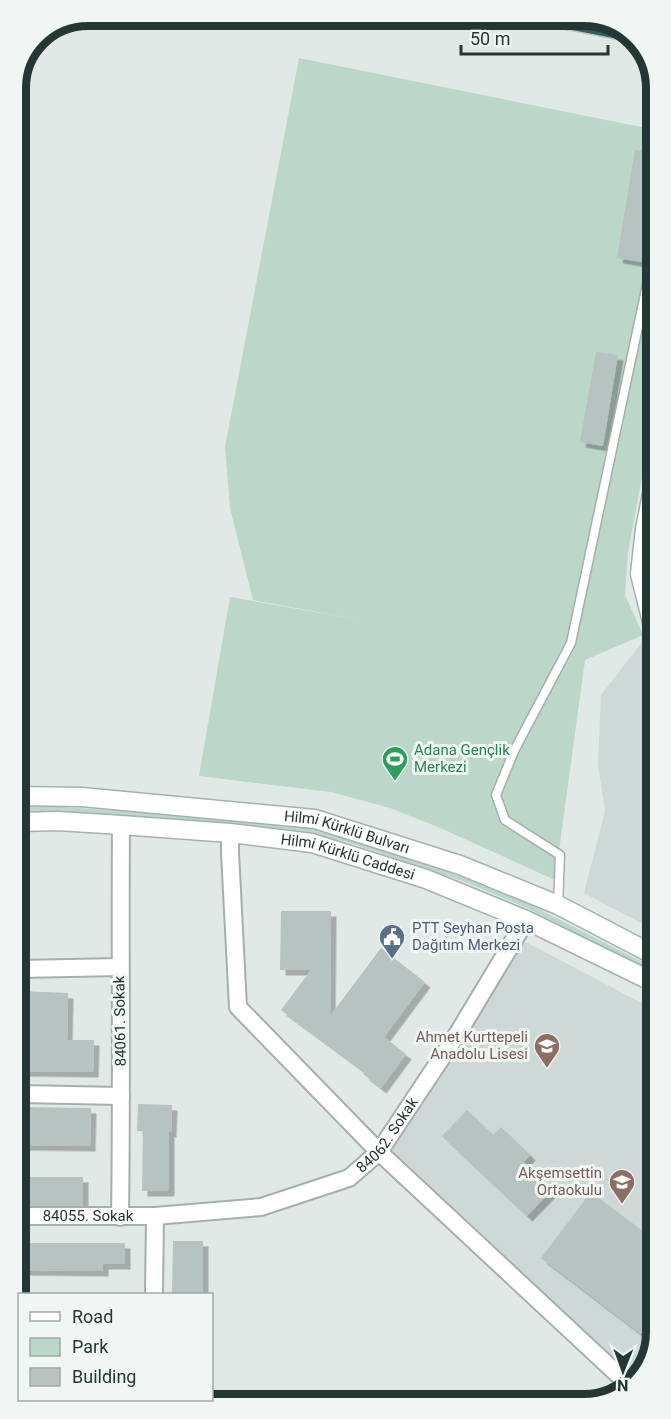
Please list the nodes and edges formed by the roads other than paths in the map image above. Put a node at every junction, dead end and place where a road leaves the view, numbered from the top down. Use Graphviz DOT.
graph roads {
  1 [pos="646,289"];
  2 [pos="646,524"];
  3 [pos="646,598"];
  4 [pos="26,796"];
  5 [pos="26,822"];
  6 [pos="121,825"];
  7 [pos="230,833"];
  8 [pos="558,905"];
  9 [pos="526,920"];
  10 [pos="646,951"];
  11 [pos="120,967"];
  12 [pos="26,969"];
  13 [pos="646,978"];
  14 [pos="26,1094"];
  15 [pos="121,1096"];
  16 [pos="379,1152"];
  17 [pos="26,1216"];
  18 [pos="155,1216"];
  19 [pos="120,1217"];
  20 [pos="154,1293"];
  21 [pos="623,1379"];
  1 -- 8 [label="lane"];
  2 -- 3 [label="main road"];
  4 -- 8 [label="main road, Hilmi Kürklü Bulvarı"];
  5 -- 6 [label="main road, Hilmi Kürklü Caddesi"];
  6 -- 7 [label="main road, Hilmi Kürklü Caddesi"];
  6 -- 11 [label="street, 84061. Sokak"];
  7 -- 9 [label="main road, Hilmi Kürklü Caddesi"];
  7 -- 16 [label="street"];
  8 -- 10 [label="main road, Hilmi Kürklü Bulvarı"];
  9 -- 13 [label="main road, Hilmi Kürklü Caddesi"];
  9 -- 16 [label="street, 84062. Sokak"];
  11 -- 12 [label="street"];
  11 -- 15 [label="street, 84061. Sokak"];
  14 -- 15 [label="street"];
  15 -- 19 [label="street, 84061. Sokak"];
  16 -- 18 [label="street, 84062. Sokak"];
  16 -- 21 [label="street"];
  17 -- 19 [label="street, 84055. Sokak"];
  18 -- 19 [label="street, 84055. Sokak"];
  18 -- 20 [label="street"];
}
